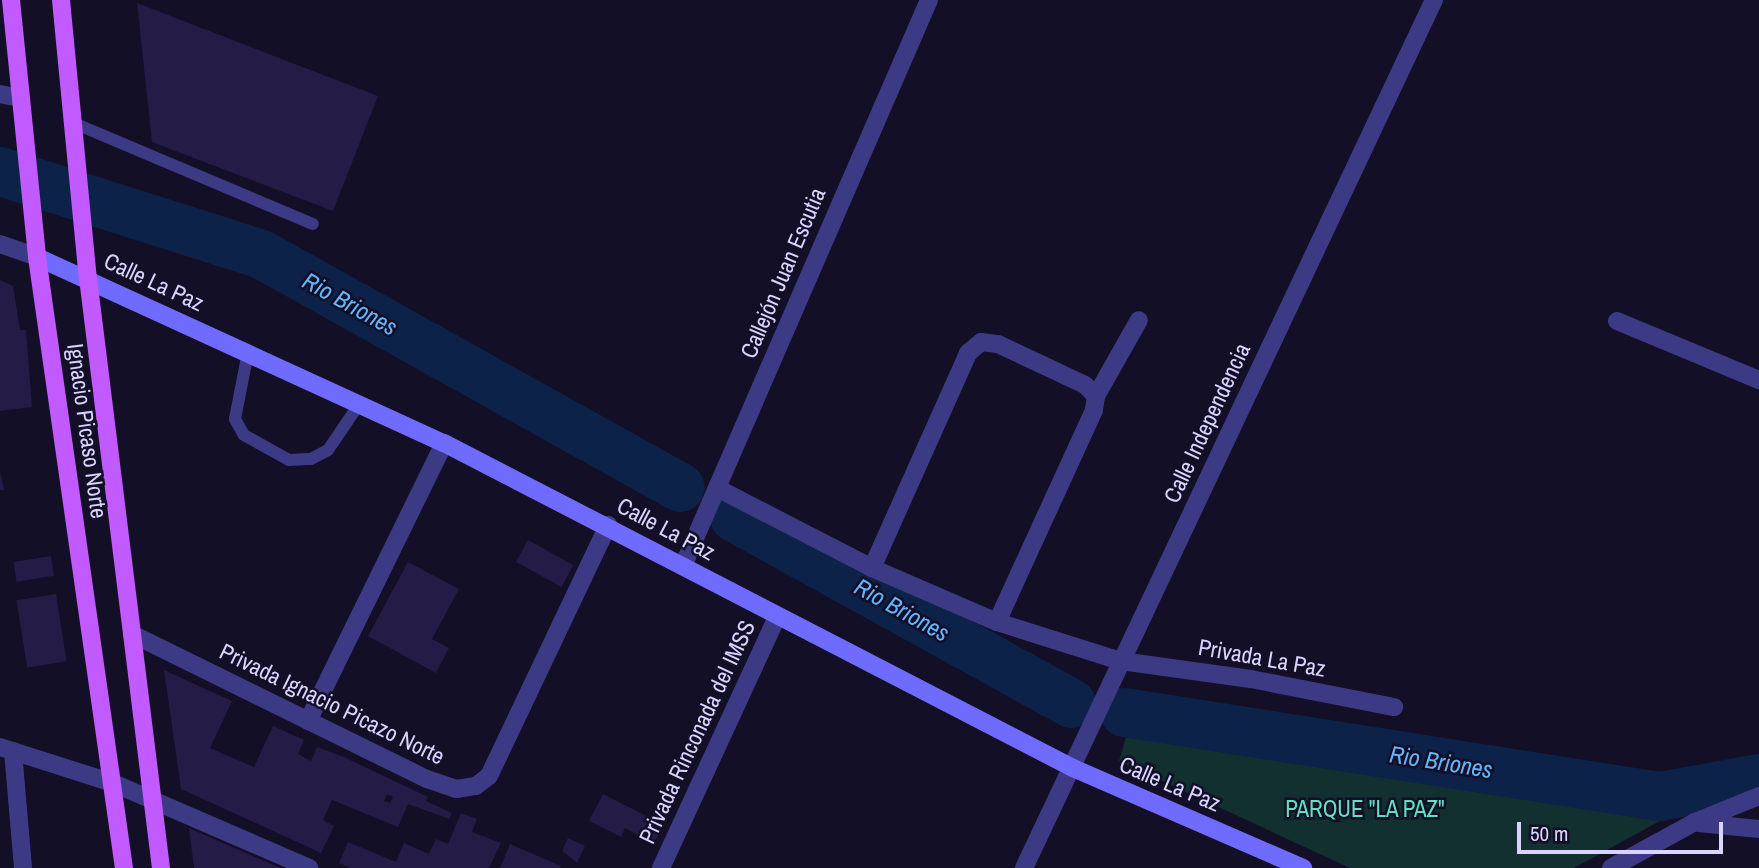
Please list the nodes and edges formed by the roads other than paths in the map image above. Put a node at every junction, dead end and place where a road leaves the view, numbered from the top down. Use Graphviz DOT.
graph roads {
  1 [pos="10,0"];
  2 [pos="61,0"];
  3 [pos="929,0"];
  4 [pos="1434,0"];
  5 [pos="0,94"];
  6 [pos="20,98"];
  7 [pos="76,124"];
  8 [pos="313,224"];
  9 [pos="0,244"];
  10 [pos="37,257"];
  11 [pos="88,278"];
  12 [pos="1139,320"];
  13 [pos="1617,321"];
  14 [pos="248,352"];
  15 [pos="1759,380"];
  16 [pos="1096,396"];
  17 [pos="359,403"];
  18 [pos="444,443"];
  19 [pos="717,488"];
  20 [pos="608,525"];
  21 [pos="683,566"];
  22 [pos="873,568"];
  23 [pos="777,617"];
  24 [pos="997,622"];
  25 [pos="132,634"];
  26 [pos="1121,661"];
  27 [pos="1394,707"];
  28 [pos="308,721"];
  29 [pos="6,749"];
  30 [pos="1073,768"];
  31 [pos="113,783"];
  32 [pos="1759,796"];
  33 [pos="153,801"];
  34 [pos="1695,822"];
  35 [pos="1759,829"];
  36 [pos="23,868"];
  37 [pos="124,868"];
  38 [pos="161,868"];
  39 [pos="309,868"];
  40 [pos="661,868"];
  41 [pos="1024,868"];
  42 [pos="1303,868"];
  43 [pos="1611,868"];
  1 -- 6 [label="main road, Ignacio Picaso Norte"];
  2 -- 7 [label="main road, Ignacio Picaso Norte"];
  3 -- 19 [label="street, Callejón Juan Escutia"];
  4 -- 26 [label="street, Calle Independencia"];
  5 -- 6 [label="street"];
  6 -- 10 [label="main road, Ignacio Picaso Norte"];
  7 -- 8 [label="lane"];
  7 -- 11 [label="main road, Ignacio Picaso Norte"];
  9 -- 10 [label="street, Calle La Paz"];
  10 -- 11 [label="main road, Calle La Paz"];
  10 -- 31 [label="main road, Ignacio Picaso Norte"];
  11 -- 14 [label="main road, Calle La Paz"];
  11 -- 25 [label="main road, Ignacio Picaso Norte"];
  12 -- 16 [label="street"];
  13 -- 15 [label="street"];
  14 -- 17 [label="main road, Calle La Paz"];
  14 -- 17 [label="lane"];
  16 -- 22 [label="street"];
  16 -- 24 [label="street"];
  17 -- 18 [label="main road, Calle La Paz"];
  18 -- 20 [label="main road, Calle La Paz"];
  18 -- 28 [label="street"];
  19 -- 21 [label="street, Callejón Juan Escutia"];
  19 -- 22 [label="street"];
  20 -- 21 [label="main road, Calle La Paz"];
  20 -- 28 [label="street, Privada Ignacio Picazo Norte"];
  21 -- 23 [label="main road, Calle La Paz"];
  22 -- 24 [label="street"];
  23 -- 30 [label="main road, Calle La Paz"];
  23 -- 40 [label="street, Privada Rinconada del IMSS"];
  24 -- 26 [label="street"];
  25 -- 28 [label="street, Privada Ignacio Picazo Norte"];
  25 -- 33 [label="main road, Ignacio Picaso Norte"];
  26 -- 27 [label="street, Privada La Paz"];
  26 -- 30 [label="street, Calle Independencia"];
  29 -- 31 [label="street"];
  29 -- 36 [label="street"];
  30 -- 41 [label="street, Calle Independencia"];
  30 -- 42 [label="main road, Calle La Paz"];
  31 -- 33 [label="street"];
  31 -- 37 [label="main road, Ignacio Picaso Norte"];
  32 -- 34 [label="street"];
  33 -- 38 [label="main road, Ignacio Picaso Norte"];
  33 -- 39 [label="street"];
  34 -- 35 [label="street"];
  34 -- 43 [label="street"];
}
